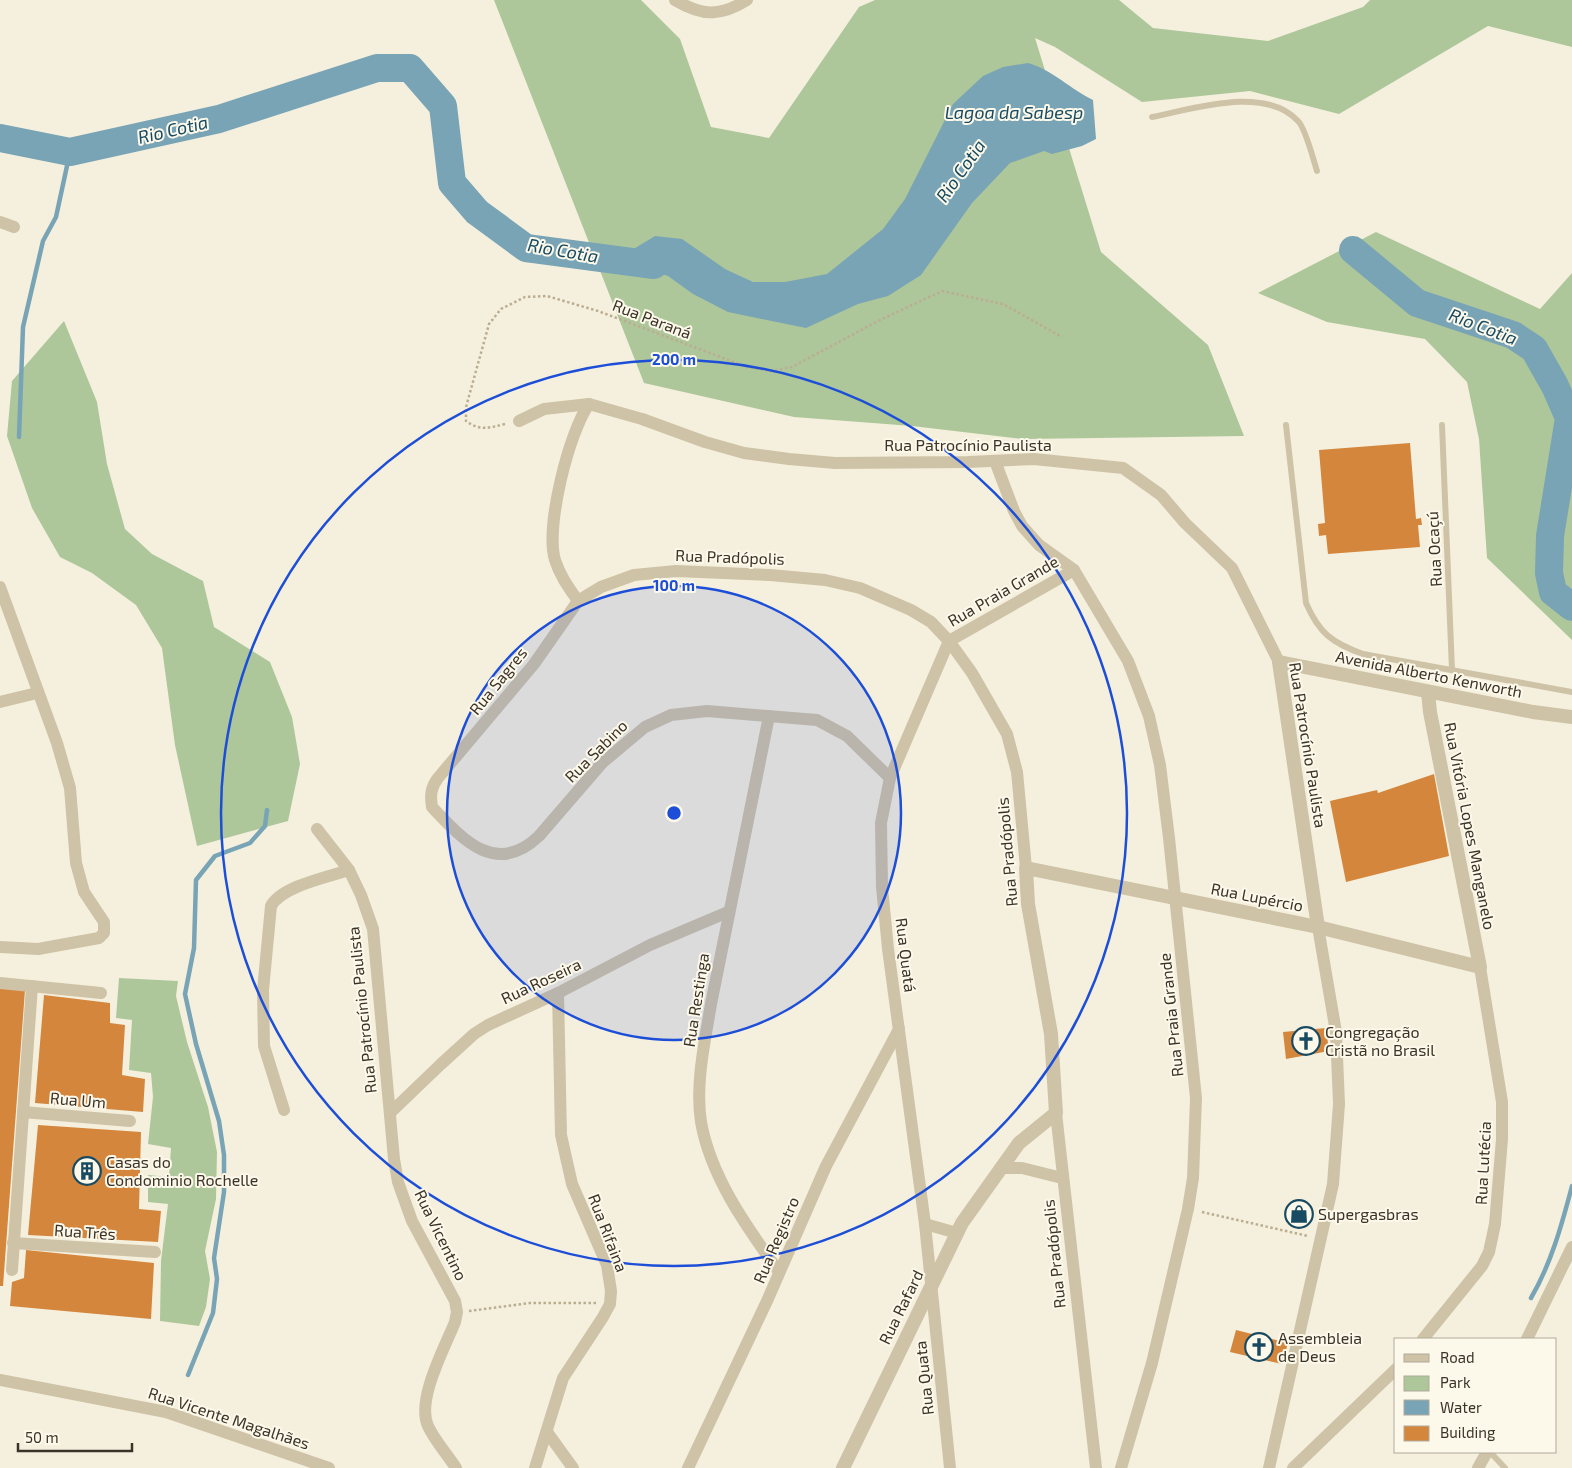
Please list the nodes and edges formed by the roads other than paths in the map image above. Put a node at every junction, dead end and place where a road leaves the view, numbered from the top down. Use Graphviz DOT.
graph roads {
  1 [pos="675,0"];
  2 [pos="747,0"];
  3 [pos="1152,117"];
  4 [pos="1317,171"];
  5 [pos="0,222"];
  6 [pos="14,227"];
  7 [pos="589,404"];
  8 [pos="519,420"];
  9 [pos="1286,425"];
  10 [pos="1442,425"];
  11 [pos="995,461"];
  12 [pos="1074,570"];
  13 [pos="0,587"];
  14 [pos="578,601"];
  15 [pos="949,641"];
  16 [pos="1279,662"];
  17 [pos="1452,670"];
  18 [pos="1428,692"];
  19 [pos="1572,692"];
  20 [pos="37,693"];
  21 [pos="0,702"];
  22 [pos="769,716"];
  23 [pos="1572,717"];
  24 [pos="438,778"];
  25 [pos="890,778"];
  26 [pos="317,829"];
  27 [pos="1026,868"];
  28 [pos="349,870"];
  29 [pos="1174,899"];
  30 [pos="728,912"];
  31 [pos="1318,928"];
  32 [pos="0,947"];
  33 [pos="1480,967"];
  34 [pos="0,983"];
  35 [pos="32,986"];
  36 [pos="101,993"];
  37 [pos="558,993"];
  38 [pos="899,1029"];
  39 [pos="284,1110"];
  40 [pos="23,1112"];
  41 [pos="390,1113"];
  42 [pos="1056,1113"];
  43 [pos="130,1121"];
  44 [pos="1000,1168"];
  45 [pos="1062,1178"];
  46 [pos="925,1224"];
  47 [pos="957,1233"];
  48 [pos="13,1243"];
  49 [pos="1572,1247"];
  50 [pos="155,1252"];
  51 [pos="12,1270"];
  52 [pos="779,1272"];
  53 [pos="931,1284"];
  54 [pos="1424,1338"];
  55 [pos="1527,1338"];
  56 [pos="1394,1371"];
  57 [pos="0,1380"];
  58 [pos="547,1432"];
  59 [pos="1487,1453"];
  60 [pos="1489,1453"];
  61 [pos="329,1468"];
  62 [pos="456,1468"];
  63 [pos="535,1468"];
  64 [pos="573,1468"];
  65 [pos="688,1468"];
  66 [pos="843,1468"];
  67 [pos="950,1468"];
  68 [pos="1096,1468"];
  69 [pos="1121,1468"];
  70 [pos="1269,1468"];
  71 [pos="1293,1468"];
  72 [pos="1478,1468"];
  73 [pos="1505,1468"];
  1 -- 2 [label="street"];
  3 -- 4 [label="lane"];
  5 -- 6 [label="street"];
  7 -- 8 [label="street"];
  7 -- 11 [label="street, Rua Patrocínio Paulista"];
  7 -- 14 [label="street"];
  9 -- 17 [label="lane"];
  10 -- 17 [label="lane, Rua Ocaçú"];
  11 -- 12 [label="street, Rua Praia Grande"];
  11 -- 16 [label="street, Rua Patrocínio Paulista"];
  12 -- 15 [label="street, Rua Praia Grande"];
  12 -- 29 [label="street, Rua Praia Grande"];
  13 -- 20 [label="street"];
  14 -- 15 [label="street, Rua Pradópolis"];
  14 -- 24 [label="street, Rua Sagres"];
  15 -- 25 [label="street, Rua Quatá"];
  15 -- 27 [label="street, Rua Pradópolis"];
  16 -- 18 [label="street, Avenida Alberto Kenworth"];
  16 -- 31 [label="street, Rua Patrocínio Paulista"];
  17 -- 19 [label="lane"];
  18 -- 23 [label="street, Avenida Alberto Kenworth"];
  18 -- 33 [label="street, Rua Vitória Lopes Manganelo"];
  20 -- 21 [label="street"];
  20 -- 32 [label="street"];
  22 -- 24 [label="street, Rua Sabino"];
  22 -- 25 [label="street, Rua Sabino"];
  22 -- 30 [label="street, Rua Restinga"];
  25 -- 38 [label="street, Rua Quatá"];
  26 -- 28 [label="street, Rua Patrocínio Paulista"];
  27 -- 29 [label="street, Rua Lupércio"];
  27 -- 42 [label="street, Rua Pradópolis"];
  28 -- 39 [label="street"];
  28 -- 41 [label="street, Rua Patrocínio Paulista"];
  29 -- 31 [label="street, Rua Lupércio"];
  29 -- 69 [label="street, Rua Praia Grande"];
  30 -- 37 [label="street, Rua Roseira"];
  30 -- 52 [label="street, Rua Restinga"];
  31 -- 33 [label="street, Rua Lupércio"];
  31 -- 70 [label="street, Rua Patrocínio Paulista"];
  33 -- 54 [label="street, Rua Lutécia"];
  34 -- 35 [label="street"];
  35 -- 36 [label="street"];
  35 -- 40 [label="street"];
  37 -- 41 [label="street, Rua Roseira"];
  37 -- 58 [label="street, Rua Rifaina"];
  38 -- 46 [label="street, Rua Quatá"];
  38 -- 52 [label="street, Rua Registro"];
  40 -- 43 [label="street, Rua Um"];
  40 -- 48 [label="street"];
  41 -- 62 [label="street, Rua Vicentino"];
  42 -- 44 [label="street, Rua Rafard"];
  42 -- 45 [label="street, Rua Pradópolis"];
  44 -- 45 [label="street"];
  44 -- 47 [label="street, Rua Rafard"];
  45 -- 68 [label="street, Rua Pradópolis"];
  46 -- 47 [label="street"];
  46 -- 53 [label="street, Rua Quatá"];
  47 -- 53 [label="street, Rua Rafard"];
  48 -- 50 [label="street, Rua Três"];
  48 -- 51 [label="street"];
  49 -- 55 [label="street"];
  52 -- 65 [label="street, Rua Registro"];
  53 -- 66 [label="street, Rua Rafard"];
  53 -- 67 [label="street, Rua Quata"];
  56 -- 71 [label="street"];
  57 -- 61 [label="street, Rua Vicente Magalhães"];
  58 -- 63 [label="street"];
  58 -- 64 [label="street"];
  59 -- 72 [label="street"];
  60 -- 73 [label="lane"];
}
